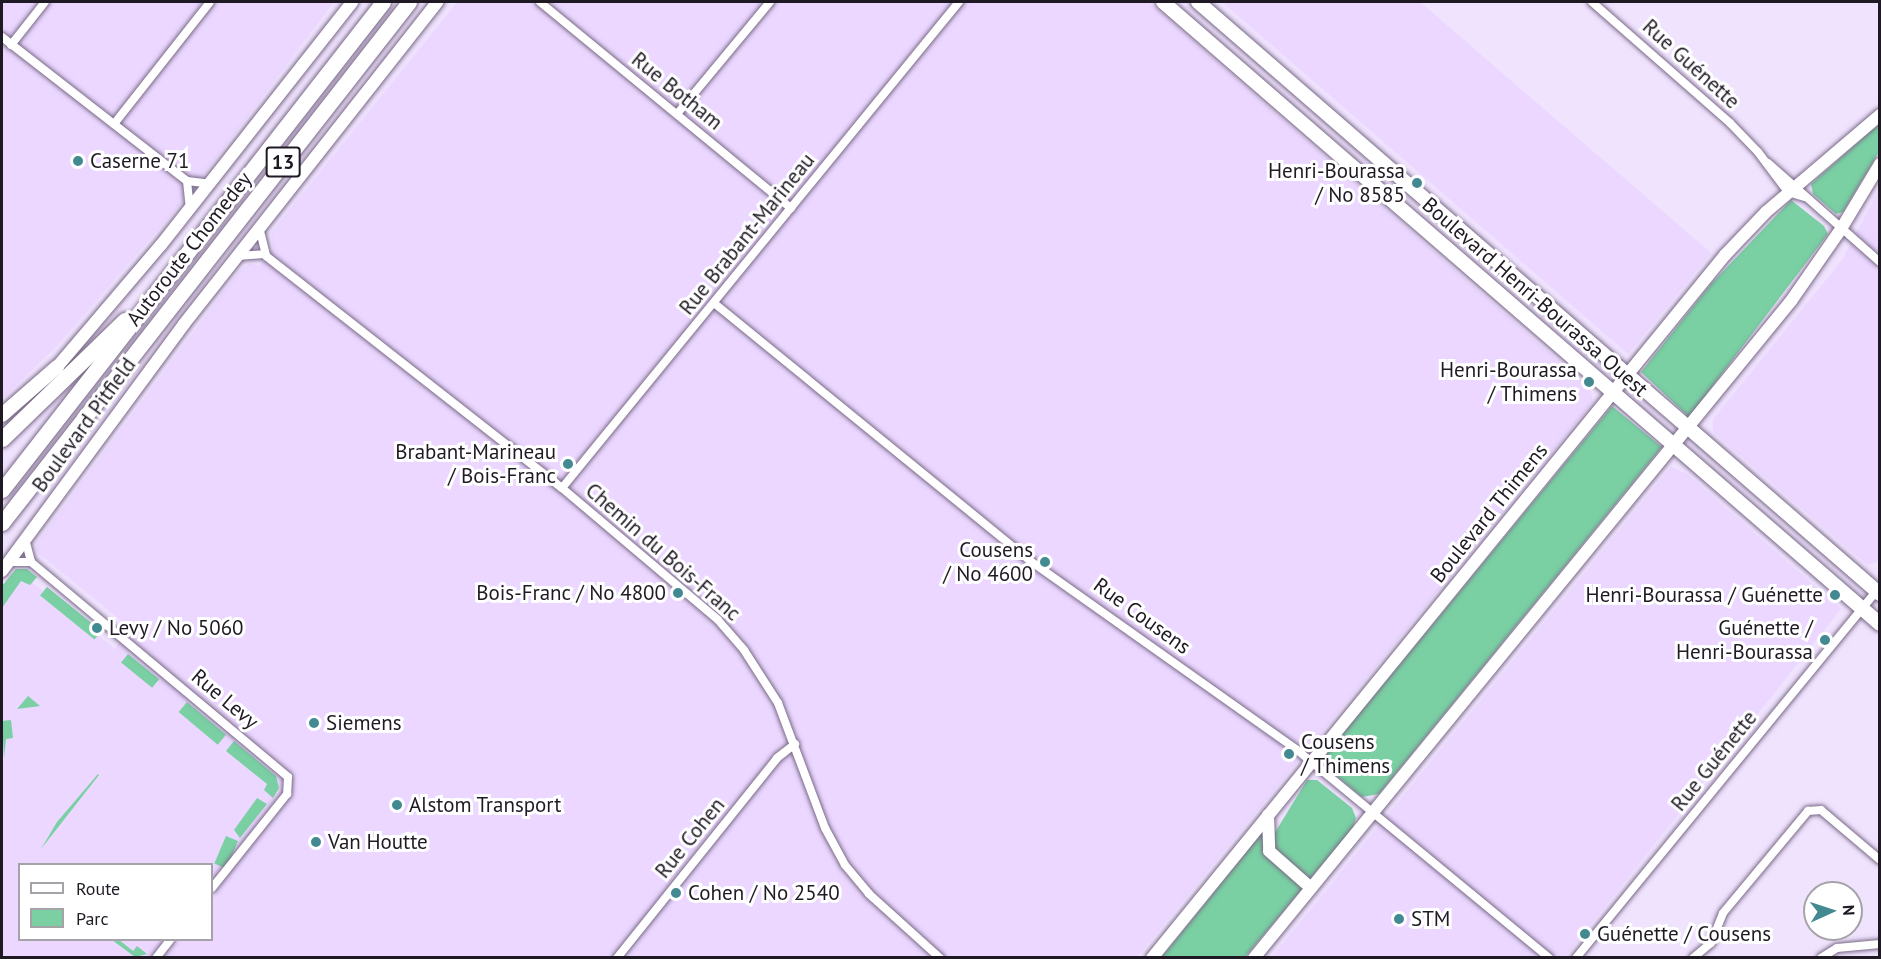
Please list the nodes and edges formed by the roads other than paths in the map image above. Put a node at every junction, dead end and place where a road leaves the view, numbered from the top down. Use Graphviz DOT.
graph roads {
  1 [pos="45,2"];
  2 [pos="210,2"];
  3 [pos="352,2"];
  4 [pos="383,2"];
  5 [pos="409,2"];
  6 [pos="437,2"];
  7 [pos="540,2"];
  8 [pos="770,2"];
  9 [pos="958,2"];
  10 [pos="1163,2"];
  11 [pos="1198,2"];
  12 [pos="1592,2"];
  13 [pos="2,37"];
  14 [pos="11,45"];
  15 [pos="677,114"];
  16 [pos="1880,115"];
  17 [pos="114,124"];
  18 [pos="1880,164"];
  19 [pos="187,182"];
  20 [pos="210,184"];
  21 [pos="1796,192"];
  22 [pos="791,208"];
  23 [pos="190,209"];
  24 [pos="259,227"];
  25 [pos="1841,229"];
  26 [pos="264,254"];
  27 [pos="237,256"];
  28 [pos="1880,262"];
  29 [pos="156,292"];
  30 [pos="714,303"];
  31 [pos="57,367"];
  32 [pos="1627,374"];
  33 [pos="1612,393"];
  34 [pos="2,415"];
  35 [pos="1689,428"];
  36 [pos="2,439"];
  37 [pos="1674,446"];
  38 [pos="562,488"];
  39 [pos="2,490"];
  40 [pos="2,523"];
  41 [pos="25,539"];
  42 [pos="31,562"];
  43 [pos="5,566"];
  44 [pos="1879,591"];
  45 [pos="1861,609"];
  46 [pos="1880,624"];
  47 [pos="795,744"];
  48 [pos="1310,763"];
  49 [pos="1371,814"];
  50 [pos="1268,815"];
  51 [pos="1880,860"];
  52 [pos="213,887"];
  53 [pos="1311,888"];
  54 [pos="168,941"];
  55 [pos="1880,944"];
  56 [pos="156,957"];
  57 [pos="617,957"];
  58 [pos="940,957"];
  59 [pos="1152,957"];
  60 [pos="1254,957"];
  61 [pos="1549,957"];
  62 [pos="1576,957"];
  63 [pos="1693,957"];
  64 [pos="1821,957"];
  1 -- 14 [label="street"];
  2 -- 17 [label="street"];
  3 -- 20 [label="street"];
  4 -- 29 [label="highway, Autoroute Chomedey / 13"];
  5 -- 40 [label="highway, Autoroute Chomedey / 13"];
  6 -- 24 [label="street, Boulevard Pitfield"];
  7 -- 15 [label="street, Rue Botham"];
  8 -- 15 [label="street"];
  9 -- 22 [label="street, Rue Brabant-Marineau"];
  10 -- 33 [label="main road, Boulevard Henri-Bourassa Ouest"];
  11 -- 32 [label="main road, Boulevard Henri-Bourassa Ouest"];
  12 -- 21 [label="street, Rue Guénette"];
  13 -- 14 [label="street"];
  14 -- 17 [label="street"];
  15 -- 22 [label="street, Rue Botham"];
  16 -- 21 [label="street, Boulevard Thimens"];
  17 -- 19 [label="street"];
  18 -- 25 [label="street"];
  19 -- 20 [label="street"];
  19 -- 23 [label="street"];
  20 -- 23 [label="street"];
  21 -- 25 [label="street, Rue Guénette"];
  21 -- 32 [label="street, Boulevard Thimens"];
  22 -- 30 [label="street, Rue Brabant-Marineau"];
  23 -- 31 [label="street"];
  24 -- 26 [label="street"];
  24 -- 27 [label="street, Boulevard Pitfield"];
  25 -- 28 [label="street, Rue Guénette"];
  25 -- 35 [label="street"];
  26 -- 27 [label="street"];
  26 -- 38 [label="street, Chemin du Bois-Franc"];
  27 -- 41 [label="street, Boulevard Pitfield"];
  29 -- 36 [label="highway"];
  29 -- 39 [label="highway, Autoroute Chomedey / 13"];
  30 -- 38 [label="street, Rue Brabant-Marineau"];
  30 -- 48 [label="street, Rue Cousens"];
  31 -- 34 [label="main road"];
  32 -- 33 [label="street, Boulevard Thimens"];
  32 -- 35 [label="main road, Boulevard Henri-Bourassa Ouest"];
  33 -- 37 [label="main road, Boulevard Henri-Bourassa Ouest"];
  33 -- 48 [label="street, Boulevard Thimens"];
  35 -- 37 [label="street"];
  35 -- 44 [label="main road, Boulevard Henri-Bourassa Ouest"];
  37 -- 45 [label="main road, Boulevard Henri-Bourassa Ouest"];
  37 -- 49 [label="street"];
  38 -- 47 [label="street, Chemin du Bois-Franc"];
  41 -- 42 [label="street"];
  41 -- 43 [label="street, Boulevard Pitfield"];
  42 -- 43 [label="street"];
  42 -- 52 [label="street, Rue Levy"];
  44 -- 45 [label="street, Rue Guénette"];
  45 -- 46 [label="main road, Boulevard Henri-Bourassa Ouest"];
  45 -- 62 [label="street, Rue Guénette"];
  47 -- 57 [label="street, Rue Cohen"];
  47 -- 58 [label="street, Chemin du Bois-Franc"];
  48 -- 49 [label="street, Rue Cousens"];
  48 -- 50 [label="street, Boulevard Thimens"];
  49 -- 53 [label="street"];
  49 -- 61 [label="street, Rue Cousens"];
  50 -- 53 [label="street"];
  50 -- 59 [label="street, Boulevard Thimens"];
  51 -- 63 [label="street"];
  53 -- 60 [label="street"];
  54 -- 56 [label="street"];
  55 -- 64 [label="street"];
}
